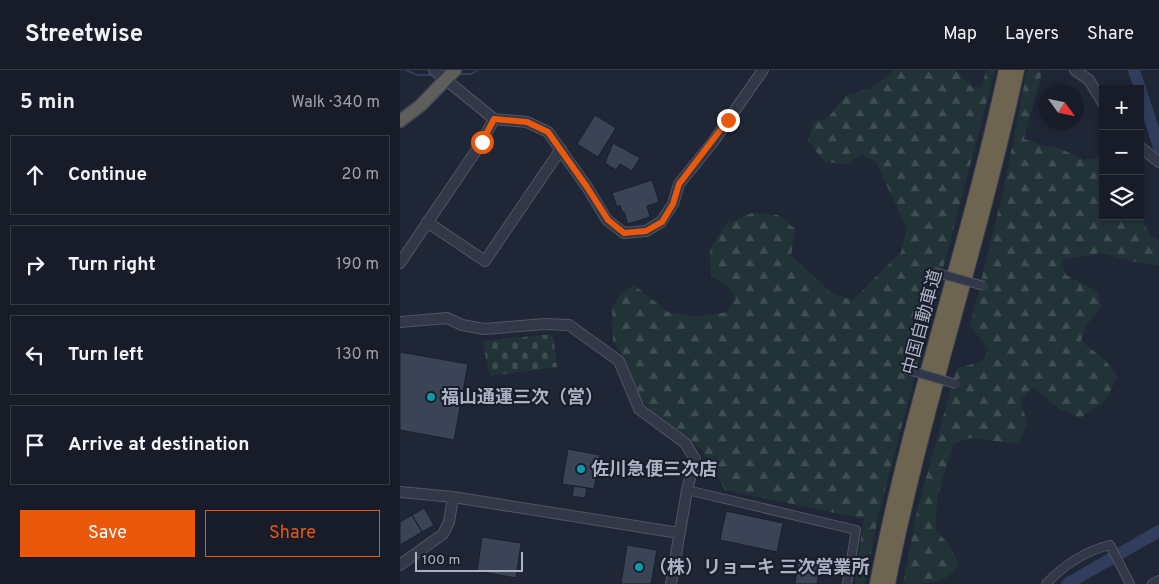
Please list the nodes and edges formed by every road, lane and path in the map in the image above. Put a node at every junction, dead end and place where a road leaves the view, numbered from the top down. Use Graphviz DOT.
graph roads {
  1 [pos="434,70"];
  2 [pos="455,70"];
  3 [pos="763,70"];
  4 [pos="1006,70"];
  5 [pos="1017,70"];
  6 [pos="1075,70"];
  7 [pos="447,81"];
  8 [pos="1099,96"];
  9 [pos="494,119"];
  10 [pos="400,121"];
  11 [pos="561,149"];
  12 [pos="1144,151"];
  13 [pos="1159,162"];
  14 [pos="427,222"];
  15 [pos="400,263"];
  16 [pos="934,272"];
  17 [pos="984,286"];
  18 [pos="400,322"];
  19 [pos="905,369"];
  20 [pos="956,384"];
  21 [pos="687,490"];
  22 [pos="400,492"];
  23 [pos="453,497"];
  24 [pos="679,533"];
  25 [pos="400,565"];
  26 [pos="1159,581"];
  27 [pos="671,584"];
  28 [pos="847,584"];
  29 [pos="877,584"];
  30 [pos="888,584"];
  31 [pos="1046,584"];
  32 [pos="1130,584"];
  33 [pos="1153,584"];
  1 -- 7 [label="street"];
  2 -- 7 [label="highway"];
  3 -- 11 [label="street"];
  4 -- 29 [label="highway, 中国自動車道"];
  5 -- 30 [label="highway, 中国自動車道"];
  6 -- 8 [label="street"];
  7 -- 9 [label="street"];
  7 -- 10 [label="highway"];
  9 -- 11 [label="street"];
  9 -- 14 [label="street"];
  11 -- 14 [label="street"];
  12 -- 13 [label="street"];
  14 -- 15 [label="street"];
  16 -- 17 [label="street, bridge"];
  18 -- 21 [label="street"];
  19 -- 20 [label="street, bridge"];
  21 -- 24 [label="street"];
  21 -- 28 [label="street"];
  22 -- 23 [label="street"];
  23 -- 24 [label="street"];
  23 -- 25 [label="street"];
  24 -- 27 [label="street"];
  26 -- 33 [label="street"];
  31 -- 32 [label="street"];
}
